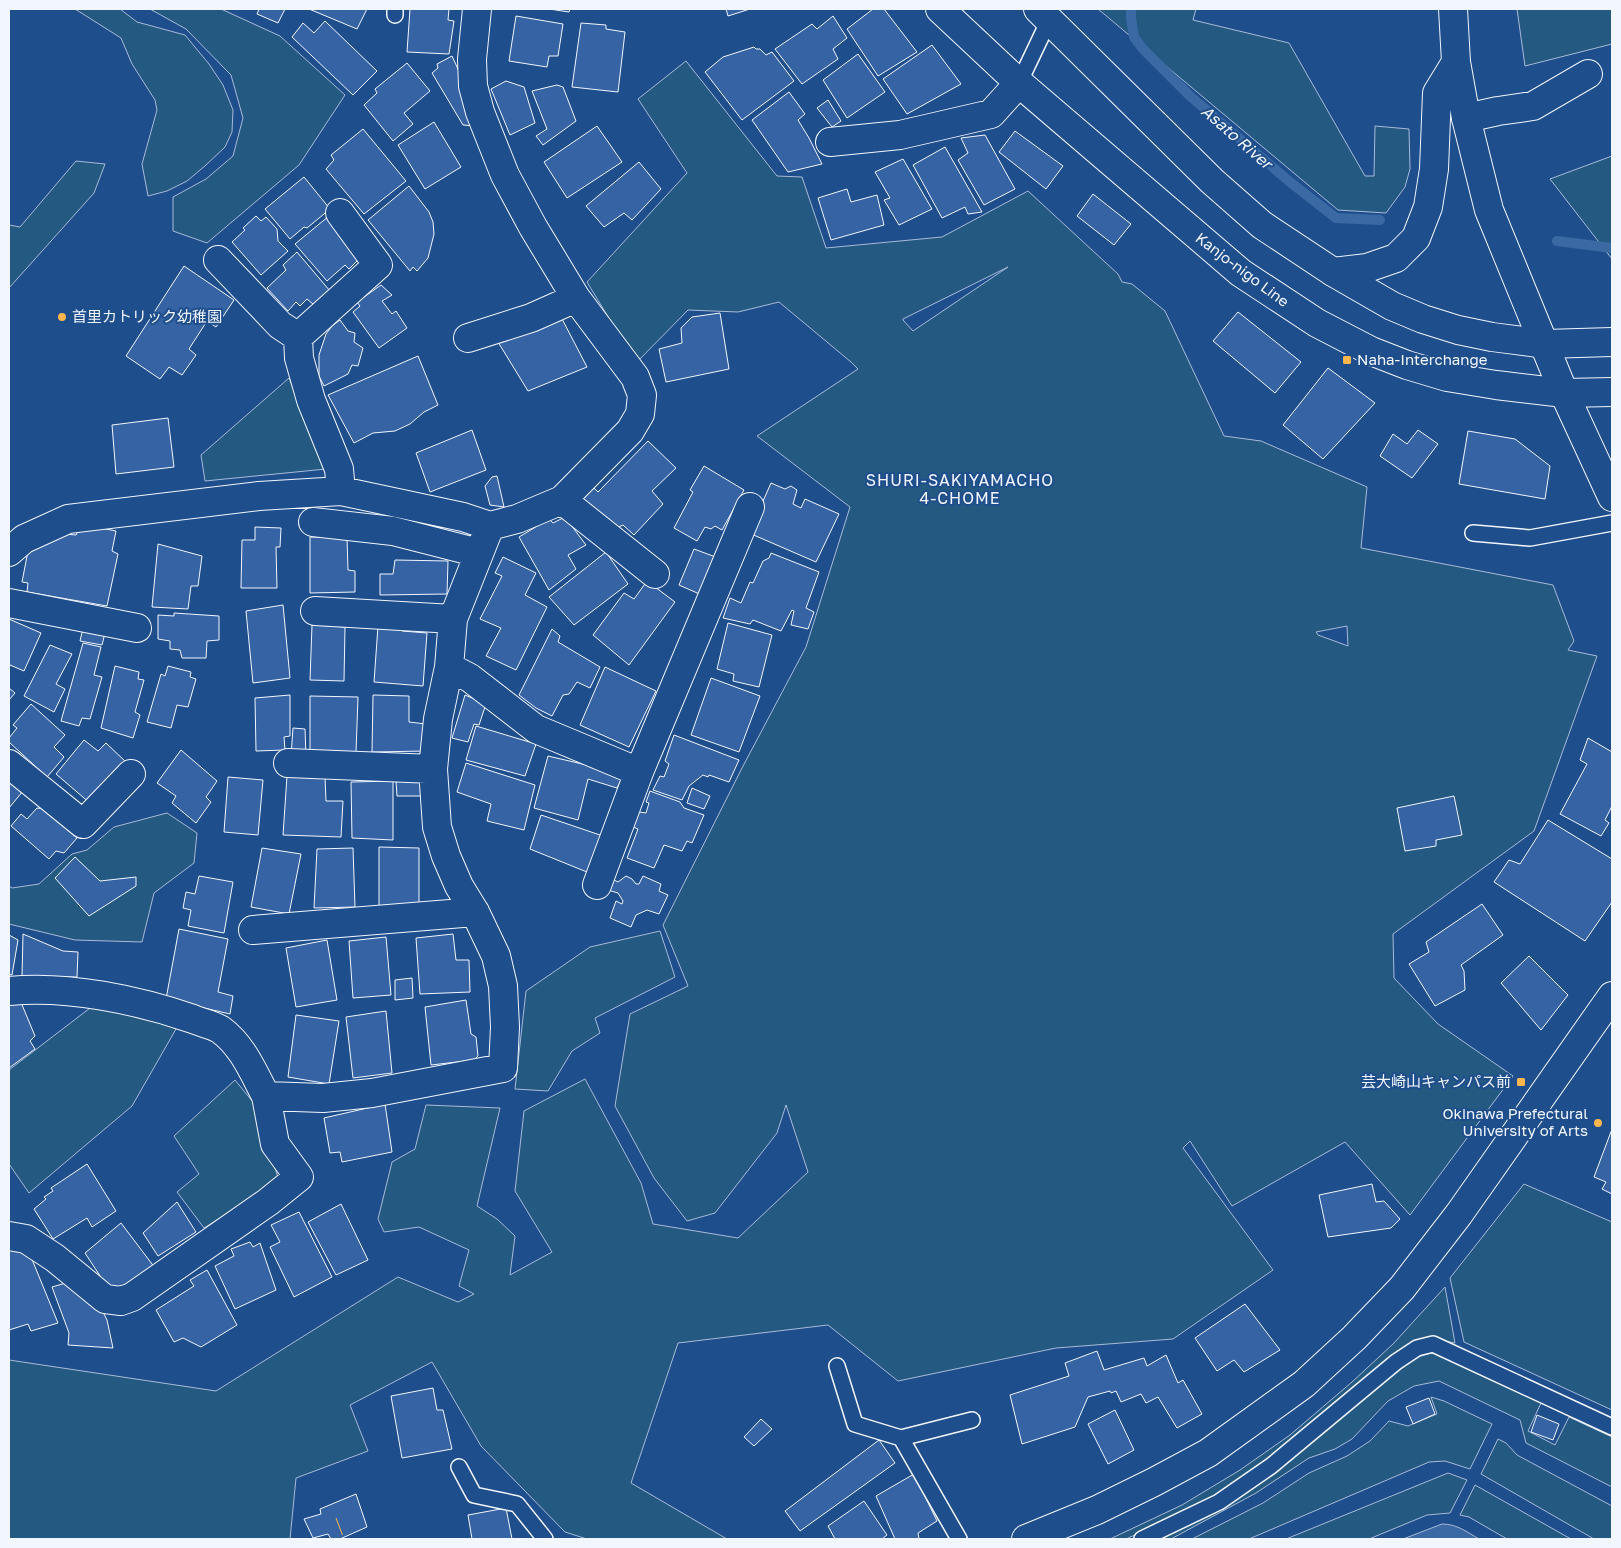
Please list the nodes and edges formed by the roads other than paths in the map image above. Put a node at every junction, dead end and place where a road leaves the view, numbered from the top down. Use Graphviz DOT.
graph roads {
  1 [pos="477,9"];
  2 [pos="940,9"];
  3 [pos="1453,9"];
  4 [pos="1048,12"];
  5 [pos="1456,62"];
  6 [pos="1588,74"];
  7 [pos="1019,83"];
  8 [pos="1466,118"];
  9 [pos="830,142"];
  10 [pos="340,213"];
  11 [pos="218,260"];
  12 [pos="1333,272"];
  13 [pos="576,298"];
  14 [pos="298,336"];
  15 [pos="468,338"];
  16 [pos="1612,342"];
  17 [pos="1545,344"];
  18 [pos="1612,392"];
  19 [pos="1564,393"];
  20 [pos="341,491"];
  21 [pos="1612,497"];
  22 [pos="562,500"];
  23 [pos="750,507"];
  24 [pos="313,522"];
  25 [pos="1612,523"];
  26 [pos="490,526"];
  27 [pos="1473,533"];
  28 [pos="9,552"];
  29 [pos="479,553"];
  30 [pos="655,574"];
  31 [pos="9,603"];
  32 [pos="315,611"];
  33 [pos="453,618"];
  34 [pos="137,628"];
  35 [pos="449,667"];
  36 [pos="9,764"];
  37 [pos="288,764"];
  38 [pos="433,769"];
  39 [pos="639,772"];
  40 [pos="131,774"];
  41 [pos="597,885"];
  42 [pos="475,912"];
  43 [pos="253,930"];
  44 [pos="9,991"];
  45 [pos="1612,996"];
  46 [pos="266,1096"];
  47 [pos="9,1236"];
  48 [pos="837,1366"];
  49 [pos="972,1420"];
  50 [pos="1612,1427"];
  51 [pos="901,1438"];
  52 [pos="459,1467"];
  53 [pos="545,1539"];
  54 [pos="959,1539"];
  55 [pos="1026,1539"];
  56 [pos="1142,1539"];
  1 -- 13 [label="street"];
  2 -- 7 [label="street, Kanjo-nigo Line"];
  3 -- 5 [label="street"];
  4 -- 7 [label="lane"];
  4 -- 12 [label="street"];
  5 -- 8 [label="street"];
  5 -- 12 [label="street"];
  6 -- 8 [label="street"];
  7 -- 9 [label="street"];
  7 -- 19 [label="street, Kanjo-nigo Line"];
  8 -- 17 [label="street"];
  10 -- 14 [label="street"];
  11 -- 14 [label="street"];
  12 -- 17 [label="street"];
  13 -- 15 [label="street"];
  13 -- 22 [label="street"];
  14 -- 20 [label="street"];
  16 -- 17 [label="street"];
  17 -- 19 [label="street"];
  18 -- 19 [label="street, Kanjo-nigo Line"];
  19 -- 21 [label="street"];
  20 -- 26 [label="street"];
  20 -- 28 [label="street"];
  22 -- 26 [label="street"];
  22 -- 30 [label="street"];
  23 -- 39 [label="street"];
  24 -- 29 [label="street"];
  25 -- 27 [label="lane"];
  26 -- 29 [label="street"];
  29 -- 33 [label="street"];
  31 -- 34 [label="street"];
  32 -- 33 [label="street"];
  33 -- 35 [label="street"];
  35 -- 38 [label="street"];
  35 -- 39 [label="street"];
  36 -- 40 [label="street"];
  37 -- 38 [label="street"];
  38 -- 42 [label="street"];
  39 -- 41 [label="street"];
  42 -- 43 [label="street"];
  42 -- 46 [label="street"];
  44 -- 46 [label="street"];
  45 -- 55 [label="street"];
  46 -- 47 [label="street"];
  48 -- 51 [label="lane"];
  49 -- 51 [label="lane"];
  50 -- 56 [label="lane"];
  51 -- 54 [label="lane"];
  52 -- 53 [label="lane"];
}
